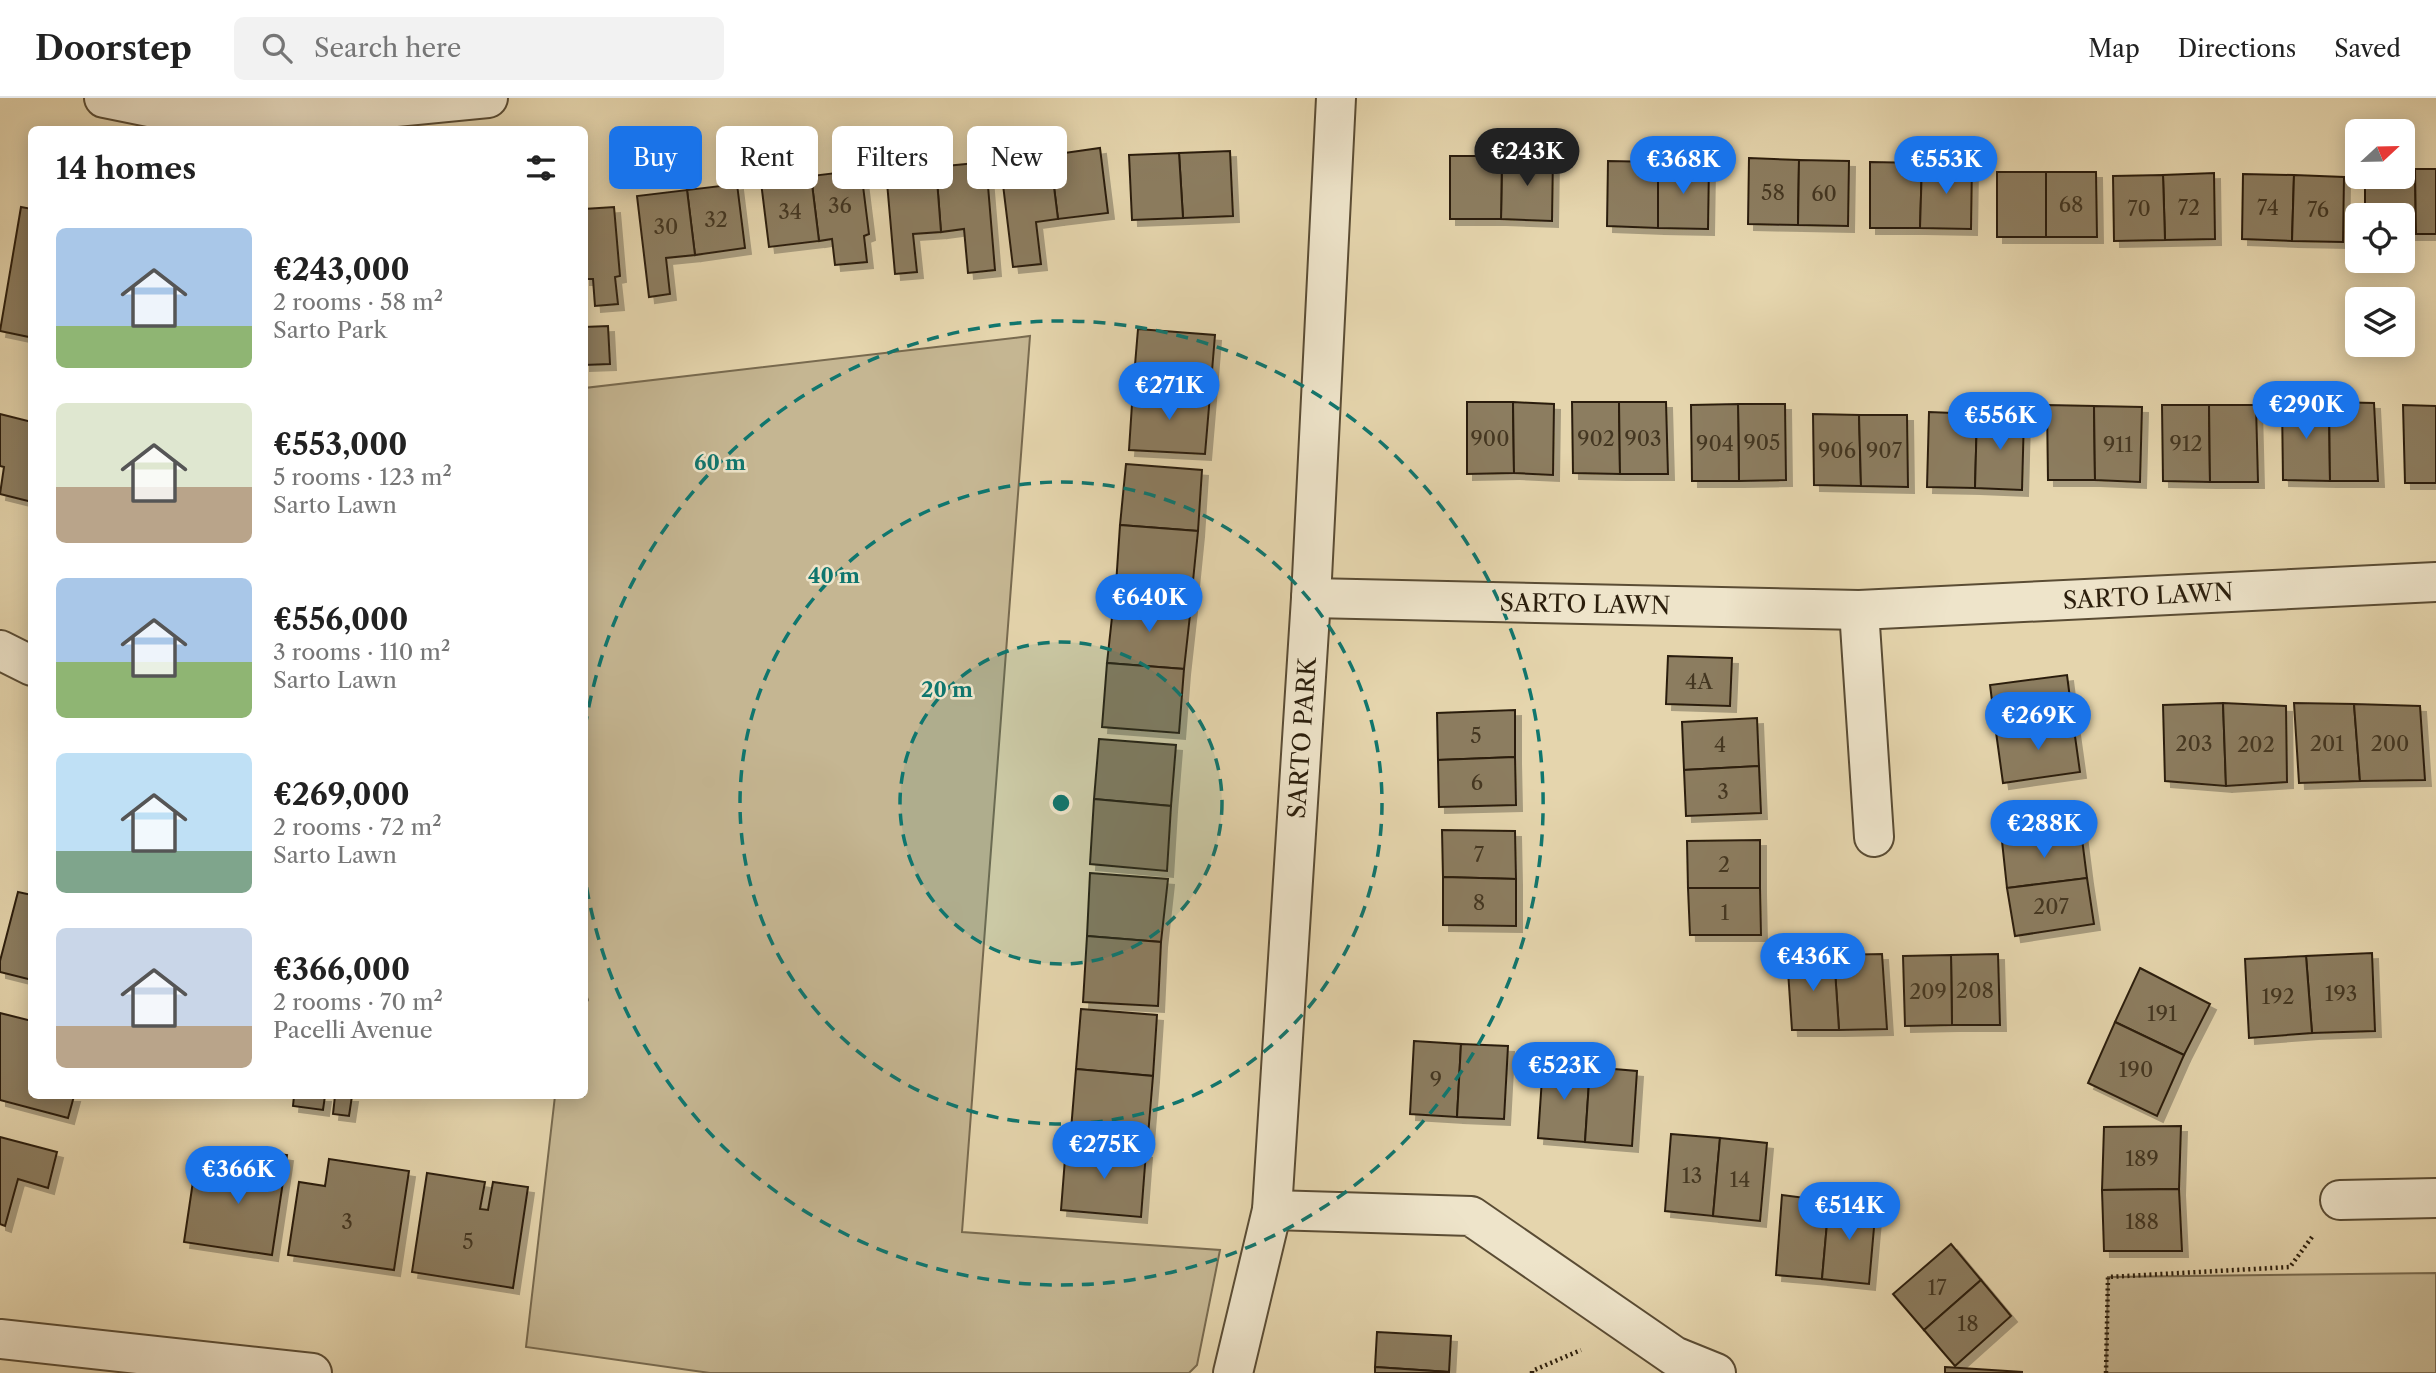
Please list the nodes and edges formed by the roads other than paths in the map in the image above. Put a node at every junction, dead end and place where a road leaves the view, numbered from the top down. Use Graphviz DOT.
graph roads {
  1 [pos="104,98"];
  2 [pos="488,98"];
  3 [pos="1336,98"];
  4 [pos="2436,582"];
  5 [pos="1311,598"];
  6 [pos="1859,610"];
  7 [pos="0,650"];
  8 [pos="28,664"];
  9 [pos="1874,837"];
  10 [pos="2436,1198"];
  11 [pos="2340,1200"];
  12 [pos="1272,1210"];
  13 [pos="0,1339"];
  14 [pos="312,1373"];
  15 [pos="1233,1373"];
  16 [pos="1716,1373"];
  1 -- 2 [label="street"];
  3 -- 5 [label="street, SARTO PARK"];
  4 -- 6 [label="street, SARTO LAWN"];
  5 -- 6 [label="street, SARTO LAWN"];
  5 -- 12 [label="street, SARTO PARK"];
  6 -- 9 [label="street"];
  7 -- 8 [label="street"];
  10 -- 11 [label="street"];
  12 -- 15 [label="street, SARTO PARK"];
  12 -- 16 [label="street"];
  13 -- 14 [label="street"];
}
